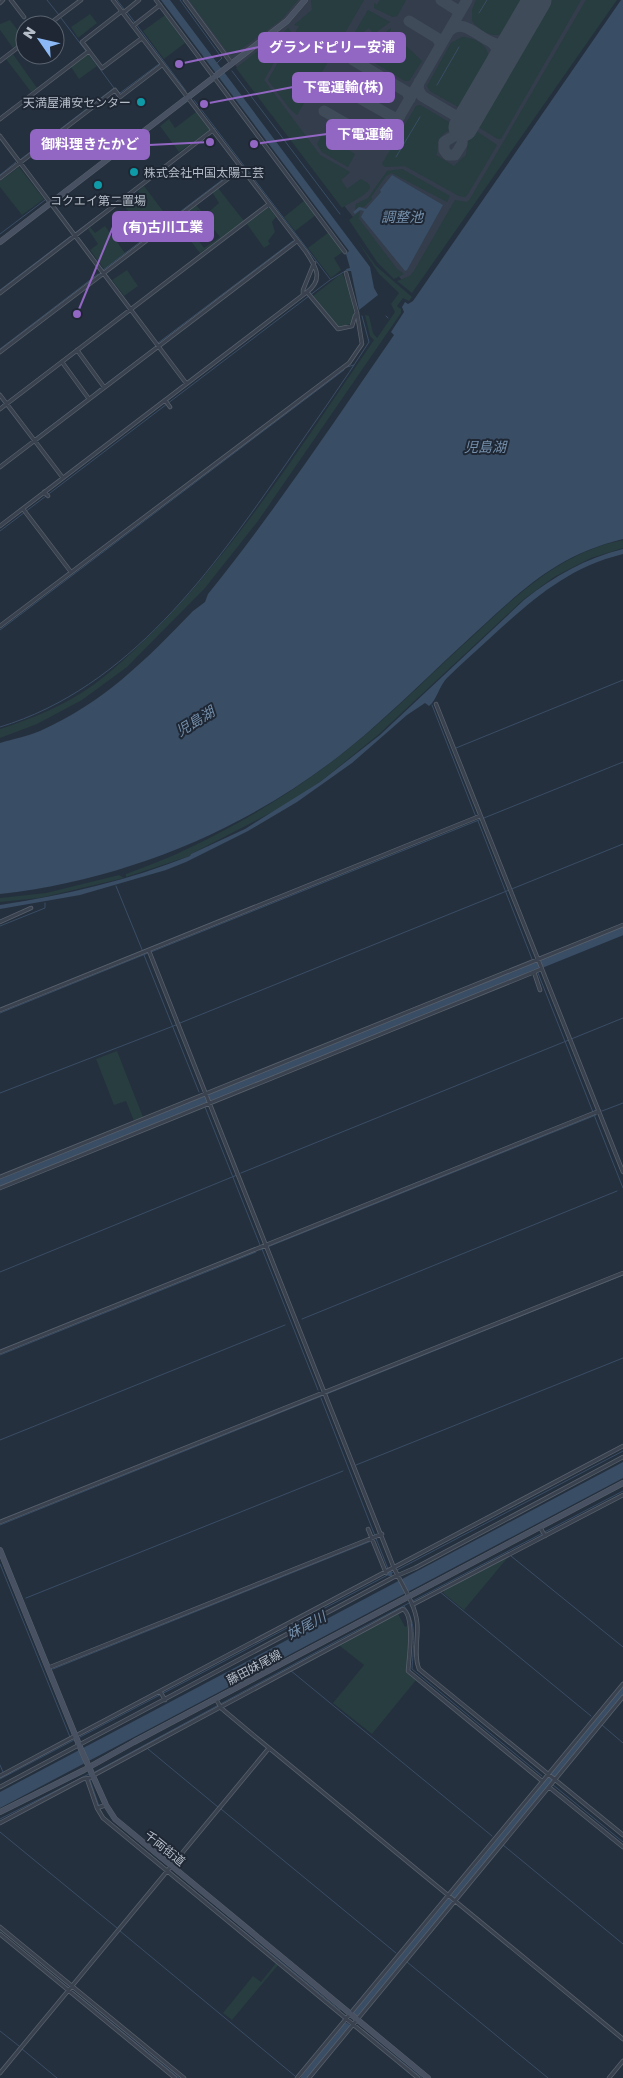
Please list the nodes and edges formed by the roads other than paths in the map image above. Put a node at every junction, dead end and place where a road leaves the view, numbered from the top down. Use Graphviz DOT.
graph roads {
  1 [pos="3,0"];
  2 [pos="11,0"];
  3 [pos="81,0"];
  4 [pos="113,0"];
  5 [pos="139,0"];
  6 [pos="156,0"];
  7 [pos="185,0"];
  8 [pos="304,0"];
  9 [pos="0,2"];
  10 [pos="160,5"];
  11 [pos="124,11"];
  12 [pos="22,15"];
  13 [pos="61,15"];
  14 [pos="135,24"];
  15 [pos="142,38"];
  16 [pos="15,50"];
  17 [pos="89,51"];
  18 [pos="0,61"];
  19 [pos="232,64"];
  20 [pos="162,65"];
  21 [pos="215,77"];
  22 [pos="188,98"];
  23 [pos="0,119"];
  24 [pos="213,130"];
  25 [pos="0,136"];
  26 [pos="20,163"];
  27 [pos="242,168"];
  28 [pos="0,178"];
  29 [pos="50,203"];
  30 [pos="269,204"];
  31 [pos="74,236"];
  32 [pos="297,240"];
  33 [pos="0,242"];
  34 [pos="345,252"];
  35 [pos="314,263"];
  36 [pos="103,273"];
  37 [pos="346,274"];
  38 [pos="0,293"];
  39 [pos="309,294"];
  40 [pos="304,295"];
  41 [pos="130,310"];
  42 [pos="357,314"];
  43 [pos="158,346"];
  44 [pos="77,350"];
  45 [pos="0,352"];
  46 [pos="62,362"];
  47 [pos="186,384"];
  48 [pos="104,387"];
  49 [pos="0,394"];
  50 [pos="89,400"];
  51 [pos="7,404"];
  52 [pos="0,409"];
  53 [pos="35,440"];
  54 [pos="0,467"];
  55 [pos="63,478"];
  56 [pos="24,511"];
  57 [pos="0,526"];
  58 [pos="71,572"];
  59 [pos="0,626"];
  60 [pos="436,704"];
  61 [pos="479,818"];
  62 [pos="31,908"];
  63 [pos="0,922"];
  64 [pos="623,925"];
  65 [pos="147,952"];
  66 [pos="535,961"];
  67 [pos="538,970"];
  68 [pos="540,990"];
  69 [pos="0,1010"];
  70 [pos="206,1094"];
  71 [pos="207,1104"];
  72 [pos="595,1113"];
  73 [pos="623,1172"];
  74 [pos="0,1177"];
  75 [pos="0,1188"];
  76 [pos="264,1247"];
  77 [pos="623,1273"];
  78 [pos="0,1352"];
  79 [pos="326,1393"];
  80 [pos="623,1446"];
  81 [pos="623,1457"];
  82 [pos="623,1483"];
  83 [pos="623,1495"];
  84 [pos="0,1522"];
  85 [pos="368,1529"];
  86 [pos="543,1532"];
  87 [pos="376,1537"];
  88 [pos="0,1550"];
  89 [pos="386,1573"];
  90 [pos="396,1573"];
  91 [pos="410,1600"];
  92 [pos="413,1631"];
  93 [pos="48,1668"];
  94 [pos="623,1684"];
  95 [pos="162,1695"];
  96 [pos="623,1697"];
  97 [pos="218,1703"];
  98 [pos="454,1704"];
  99 [pos="599,1720"];
  100 [pos="79,1734"];
  101 [pos="73,1737"];
  102 [pos="79,1745"];
  103 [pos="269,1748"];
  104 [pos="88,1766"];
  105 [pos="96,1774"];
  106 [pos="548,1775"];
  107 [pos="0,1776"];
  108 [pos="542,1781"];
  109 [pos="552,1782"];
  110 [pos="0,1786"];
  111 [pos="101,1807"];
  112 [pos="0,1812"];
  113 [pos="0,1823"];
  114 [pos="623,1835"];
  115 [pos="501,1840"];
  116 [pos="623,1847"];
  117 [pos="168,1868"];
  118 [pos="452,1897"];
  119 [pos="0,1927"];
  120 [pos="0,1934"];
  121 [pos="400,1954"];
  122 [pos="406,1959"];
  123 [pos="69,1988"];
  124 [pos="350,2013"];
  125 [pos="345,2018"];
  126 [pos="357,2019"];
  127 [pos="353,2024"];
  128 [pos="623,2039"];
  129 [pos="623,2061"];
  130 [pos="0,2072"];
  131 [pos="175,2078"];
  132 [pos="184,2078"];
  133 [pos="298,2078"];
  134 [pos="309,2078"];
  135 [pos="418,2078"];
  136 [pos="428,2078"];
  137 [pos="609,2078"];
  1 -- 9 [label="street"];
  2 -- 12 [label="street"];
  3 -- 13 [label="street"];
  4 -- 11 [label="street"];
  5 -- 11 [label="street"];
  6 -- 10 [label="street"];
  7 -- 19 [label="street"];
  8 -- 19 [label="main road"];
  10 -- 14 [label="street"];
  10 -- 21 [label="street"];
  11 -- 14 [label="street"];
  11 -- 17 [label="street"];
  14 -- 15 [label="street"];
  15 -- 17 [label="street"];
  15 -- 20 [label="street"];
  16 -- 18 [label="street"];
  17 -- 23 [label="street"];
  19 -- 21 [label="main road"];
  20 -- 22 [label="street"];
  20 -- 26 [label="street"];
  21 -- 22 [label="main road"];
  21 -- 34 [label="street"];
  22 -- 24 [label="street"];
  22 -- 29 [label="main road"];
  24 -- 27 [label="street"];
  24 -- 31 [label="street"];
  25 -- 26 [label="street"];
  26 -- 28 [label="street"];
  26 -- 29 [label="street"];
  27 -- 30 [label="street"];
  27 -- 36 [label="street"];
  29 -- 31 [label="street"];
  29 -- 33 [label="main road"];
  30 -- 32 [label="street"];
  30 -- 41 [label="street"];
  31 -- 36 [label="street"];
  31 -- 38 [label="street"];
  32 -- 35 [label="street"];
  32 -- 43 [label="street"];
  35 -- 39 [label="street"];
  35 -- 40 [label="street"];
  36 -- 41 [label="street"];
  36 -- 45 [label="street"];
  37 -- 42 [label="street"];
  39 -- 40 [label="street"];
  39 -- 42 [label="street"];
  40 -- 47 [label="street"];
  41 -- 43 [label="street"];
  41 -- 44 [label="street"];
  42 -- 58 [label="street"];
  43 -- 47 [label="street"];
  43 -- 48 [label="street"];
  44 -- 46 [label="street"];
  44 -- 48 [label="street"];
  46 -- 50 [label="street"];
  46 -- 51 [label="street"];
  47 -- 55 [label="street"];
  48 -- 50 [label="street"];
  49 -- 51 [label="street"];
  50 -- 53 [label="street"];
  51 -- 52 [label="street"];
  51 -- 53 [label="street"];
  53 -- 54 [label="street"];
  53 -- 55 [label="street"];
  55 -- 56 [label="street"];
  56 -- 57 [label="street"];
  56 -- 58 [label="street"];
  58 -- 59 [label="street"];
  60 -- 61 [label="street"];
  61 -- 65 [label="street"];
  61 -- 66 [label="street"];
  62 -- 63 [label="street"];
  64 -- 66 [label="street"];
  65 -- 69 [label="street"];
  65 -- 70 [label="street"];
  66 -- 67 [label="street"];
  66 -- 70 [label="street"];
  67 -- 68 [label="street"];
  67 -- 71 [label="street"];
  67 -- 72 [label="street"];
  70 -- 71 [label="street"];
  70 -- 74 [label="street"];
  71 -- 75 [label="street"];
  71 -- 76 [label="street"];
  72 -- 73 [label="street"];
  72 -- 76 [label="street"];
  76 -- 78 [label="street"];
  76 -- 79 [label="street"];
  77 -- 79 [label="street"];
  79 -- 84 [label="street"];
  79 -- 87 [label="street"];
  80 -- 90 [label="street"];
  81 -- 90 [label="street"];
  82 -- 86 [label="main road, 藤田妹尾線"];
  83 -- 86 [label="street"];
  85 -- 87 [label="street"];
  86 -- 91 [label="main road, 藤田妹尾線"];
  86 -- 91 [label="street"];
  87 -- 89 [label="street"];
  87 -- 90 [label="street"];
  87 -- 93 [label="street"];
  88 -- 93 [label="main road, 千両街道"];
  89 -- 90 [label="street"];
  89 -- 95 [label="street"];
  90 -- 91 [label="street"];
  90 -- 95 [label="street"];
  91 -- 92 [label="street"];
  91 -- 97 [label="main road, 藤田妹尾線"];
  92 -- 97 [label="street"];
  92 -- 98 [label="street"];
  92 -- 98 [label="street"];
  93 -- 102 [label="main road, 千両街道"];
  94 -- 99 [label="street"];
  95 -- 100 [label="street"];
  95 -- 102 [label="street"];
  96 -- 99 [label="street"];
  97 -- 103 [label="street"];
  97 -- 104 [label="main road, 藤田妹尾線"];
  97 -- 105 [label="street"];
  98 -- 106 [label="street"];
  98 -- 108 [label="street"];
  99 -- 106 [label="street"];
  99 -- 109 [label="street"];
  101 -- 107 [label="street"];
  102 -- 104 [label="main road, 千両街道"];
  102 -- 110 [label="street"];
  103 -- 117 [label="street"];
  103 -- 118 [label="street"];
  104 -- 111 [label="main road, 千両街道"];
  104 -- 112 [label="main road, 藤田妹尾線"];
  106 -- 108 [label="street"];
  106 -- 109 [label="street"];
  108 -- 115 [label="street"];
  109 -- 114 [label="street"];
  109 -- 115 [label="street"];
  109 -- 116 [label="street"];
  111 -- 113 [label="street"];
  111 -- 117 [label="main road, 千両街道"];
  111 -- 117 [label="street"];
  115 -- 118 [label="street"];
  115 -- 118 [label="street"];
  117 -- 123 [label="street"];
  117 -- 124 [label="main road, 千両街道"];
  117 -- 125 [label="street"];
  118 -- 121 [label="street"];
  118 -- 122 [label="street"];
  118 -- 128 [label="street"];
  119 -- 123 [label="street"];
  120 -- 123 [label="street"];
  121 -- 122 [label="street"];
  121 -- 124 [label="street"];
  122 -- 126 [label="street"];
  123 -- 130 [label="street"];
  123 -- 131 [label="street"];
  123 -- 132 [label="street"];
  124 -- 125 [label="street"];
  124 -- 126 [label="main road, 千両街道"];
  125 -- 127 [label="street"];
  125 -- 133 [label="street"];
  126 -- 127 [label="street"];
  126 -- 136 [label="main road, 千両街道"];
  127 -- 134 [label="street"];
  127 -- 135 [label="street"];
  129 -- 137 [label="street"];
}
